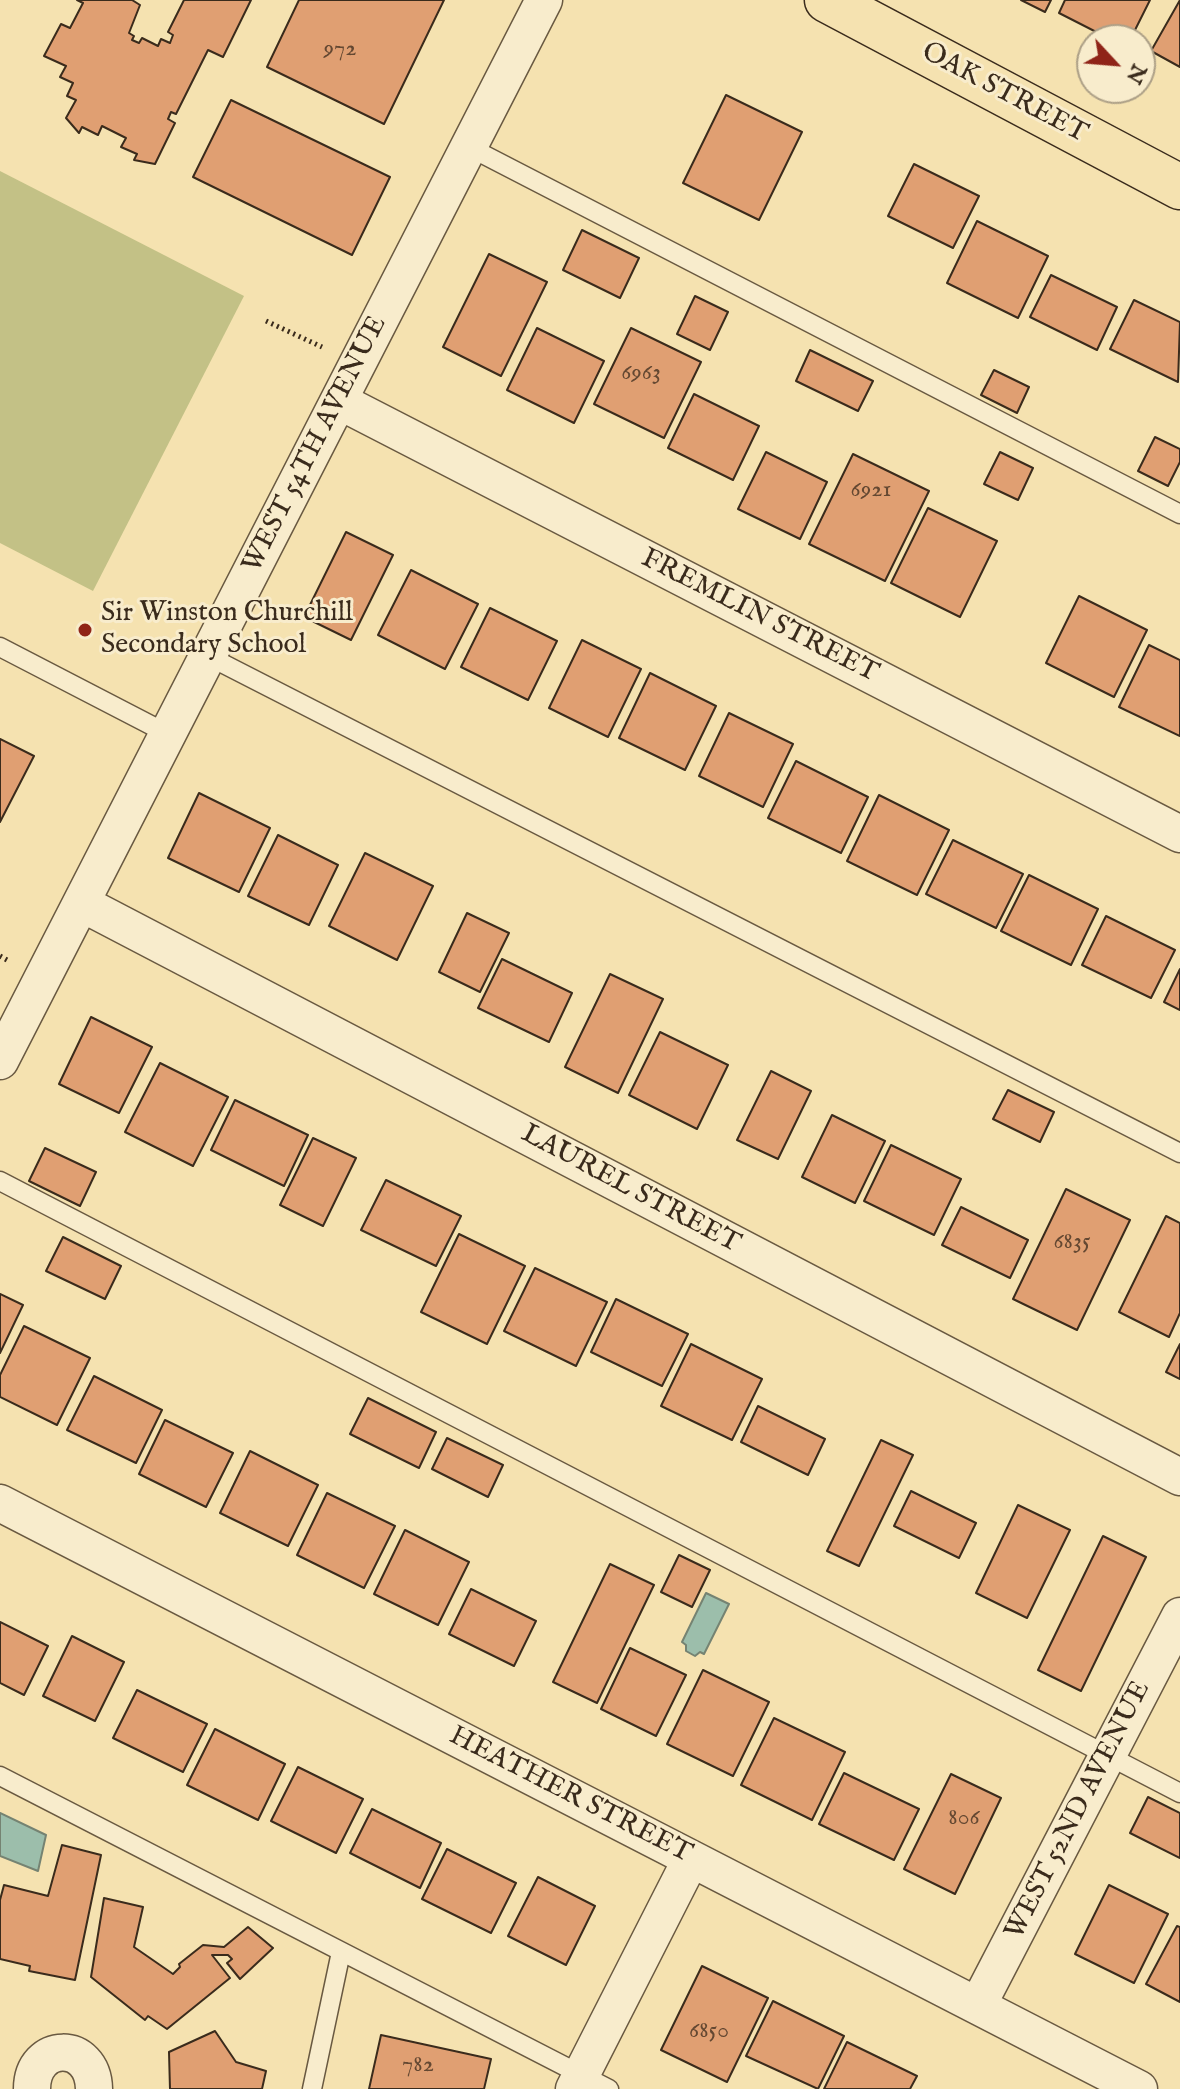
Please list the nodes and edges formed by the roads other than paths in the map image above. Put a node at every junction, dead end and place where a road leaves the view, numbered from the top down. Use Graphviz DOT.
graph roads {
  1 [pos="544,0"];
  2 [pos="827,0"];
  3 [pos="469,147"];
  4 [pos="1180,187"];
  5 [pos="339,401"];
  6 [pos="1180,514"];
  7 [pos="0,647"];
  8 [pos="208,656"];
  9 [pos="168,734"];
  10 [pos="1180,834"];
  11 [pos="81,903"];
  12 [pos="0,1061"];
  13 [pos="1180,1153"];
  14 [pos="0,1181"];
  15 [pos="1180,1477"];
  16 [pos="0,1503"];
  17 [pos="1180,1616"];
  18 [pos="1108,1756"];
  19 [pos="0,1776"];
  20 [pos="1180,1793"];
  21 [pos="691,1859"];
  22 [pos="341,1952"];
  23 [pos="978,2005"];
  24 [pos="588,2084"];
  25 [pos="32,2089"];
  26 [pos="94,2089"];
  27 [pos="312,2089"];
  28 [pos="1139,2089"];
  1 -- 3 [label="street, WEST 54TH AVENUE"];
  2 -- 4 [label="main road, OAK STREET"];
  3 -- 5 [label="street, WEST 54TH AVENUE"];
  3 -- 6 [label="lane"];
  5 -- 8 [label="street, WEST 54TH AVENUE"];
  5 -- 10 [label="street, FREMLIN STREET"];
  7 -- 9 [label="lane"];
  8 -- 9 [label="street, WEST 54TH AVENUE"];
  8 -- 13 [label="lane"];
  9 -- 11 [label="street, WEST 54TH AVENUE"];
  11 -- 12 [label="street, WEST 54TH AVENUE"];
  11 -- 15 [label="street, LAUREL STREET"];
  14 -- 18 [label="lane"];
  16 -- 21 [label="street, HEATHER STREET"];
  17 -- 18 [label="street, WEST 52ND AVENUE"];
  18 -- 20 [label="lane"];
  18 -- 23 [label="street, WEST 52ND AVENUE"];
  19 -- 22 [label="lane"];
  21 -- 23 [label="street, HEATHER STREET"];
  21 -- 24 [label="street"];
  22 -- 24 [label="lane"];
  22 -- 27 [label="lane"];
  23 -- 28 [label="street, HEATHER STREET"];
  25 -- 26 [label="street"];
}
